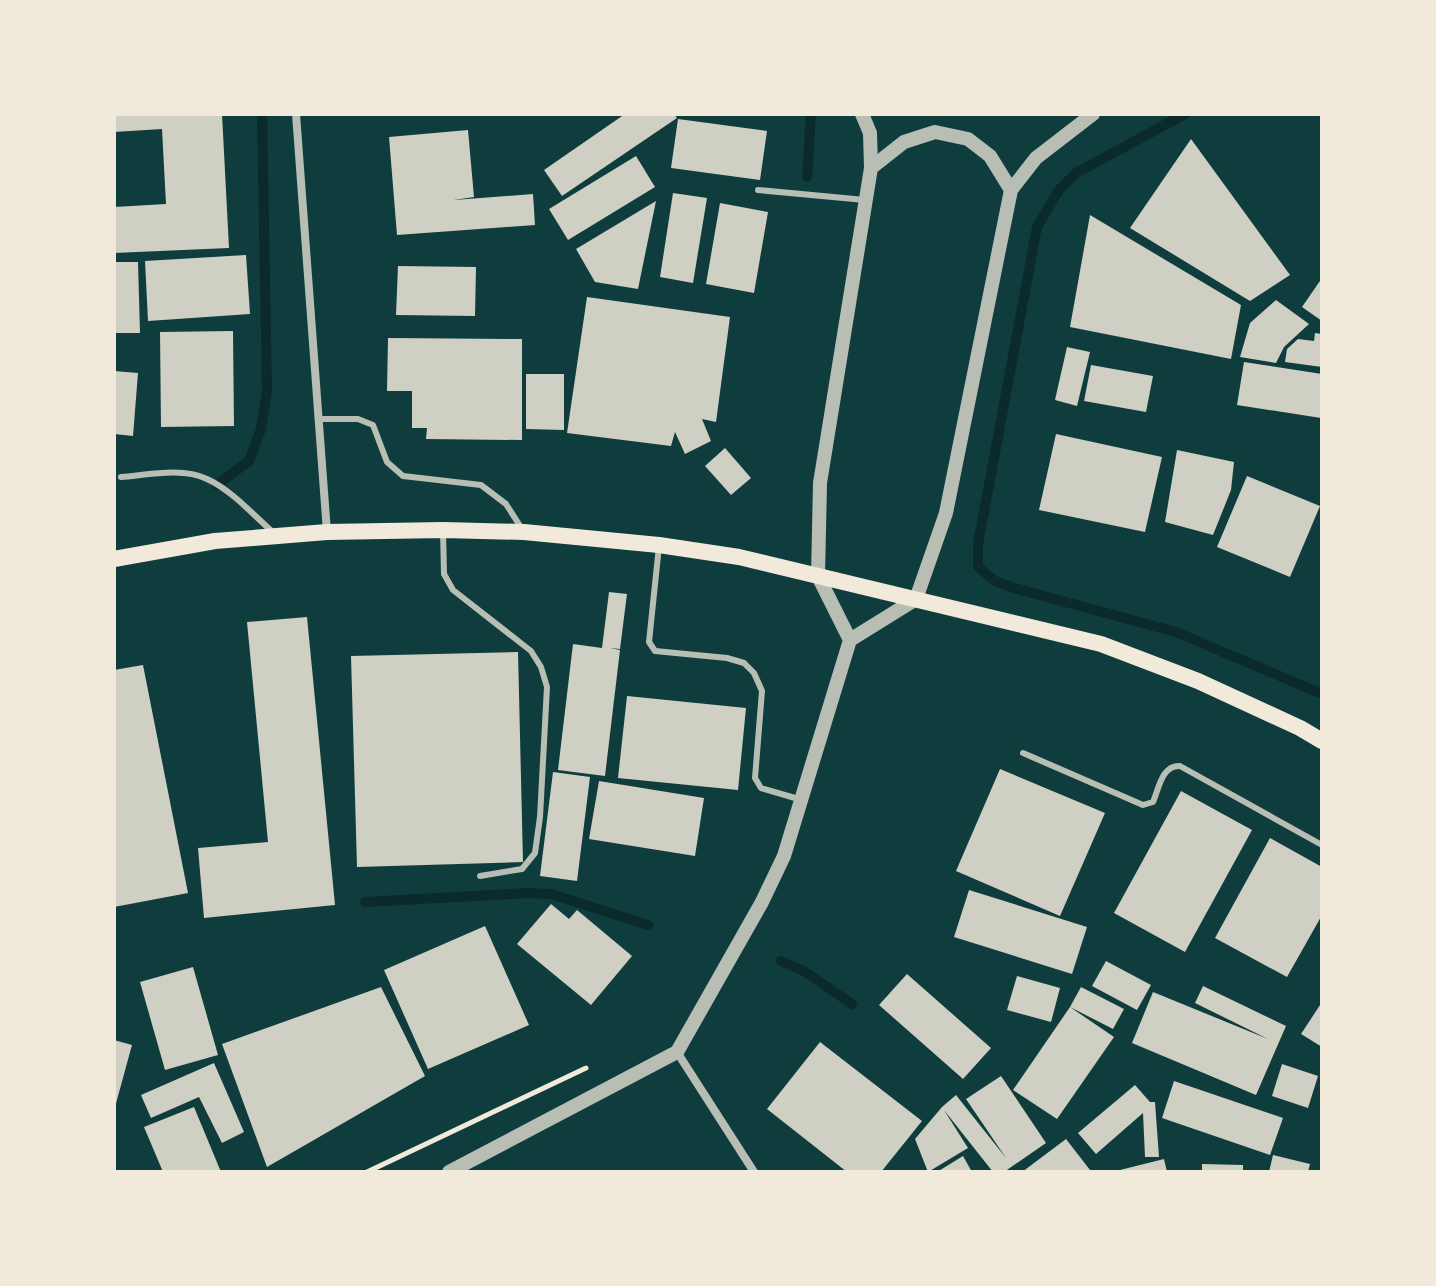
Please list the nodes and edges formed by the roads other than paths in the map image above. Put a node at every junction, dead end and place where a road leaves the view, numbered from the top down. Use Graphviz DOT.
graph roads {
  1 [pos="296,114"];
  2 [pos="862,114"];
  3 [pos="1093,114"];
  4 [pos="871,168"];
  5 [pos="758,190"];
  6 [pos="1011,190"];
  7 [pos="865,200"];
  8 [pos="318,419"];
  9 [pos="121,477"];
  10 [pos="443,530"];
  11 [pos="327,532"];
  12 [pos="524,532"];
  13 [pos="278,536"];
  14 [pos="659,545"];
  15 [pos="114,559"];
  16 [pos="818,576"];
  17 [pos="916,599"];
  18 [pos="850,640"];
  19 [pos="1321,739"];
  20 [pos="1023,753"];
  21 [pos="802,800"];
  22 [pos="1322,845"];
  23 [pos="480,876"];
  24 [pos="677,1052"];
  25 [pos="449,1172"];
  26 [pos="754,1172"];
  1 -- 8 [label="street"];
  2 -- 4 [label="street"];
  3 -- 6 [label="street"];
  4 -- 6 [label="street"];
  4 -- 7 [label="street"];
  5 -- 7 [label="lane"];
  6 -- 17 [label="street"];
  7 -- 16 [label="street"];
  8 -- 11 [label="street"];
  8 -- 12 [label="lane"];
  9 -- 13 [label="lane"];
  10 -- 11 [label="main road"];
  10 -- 12 [label="main road"];
  10 -- 23 [label="lane"];
  11 -- 13 [label="main road"];
  12 -- 14 [label="main road"];
  13 -- 15 [label="main road"];
  14 -- 16 [label="main road"];
  14 -- 21 [label="lane"];
  16 -- 17 [label="main road"];
  16 -- 18 [label="street"];
  17 -- 18 [label="street"];
  17 -- 19 [label="main road"];
  18 -- 21 [label="street"];
  20 -- 22 [label="lane"];
  21 -- 24 [label="street"];
  24 -- 25 [label="street"];
  24 -- 26 [label="street"];
}
